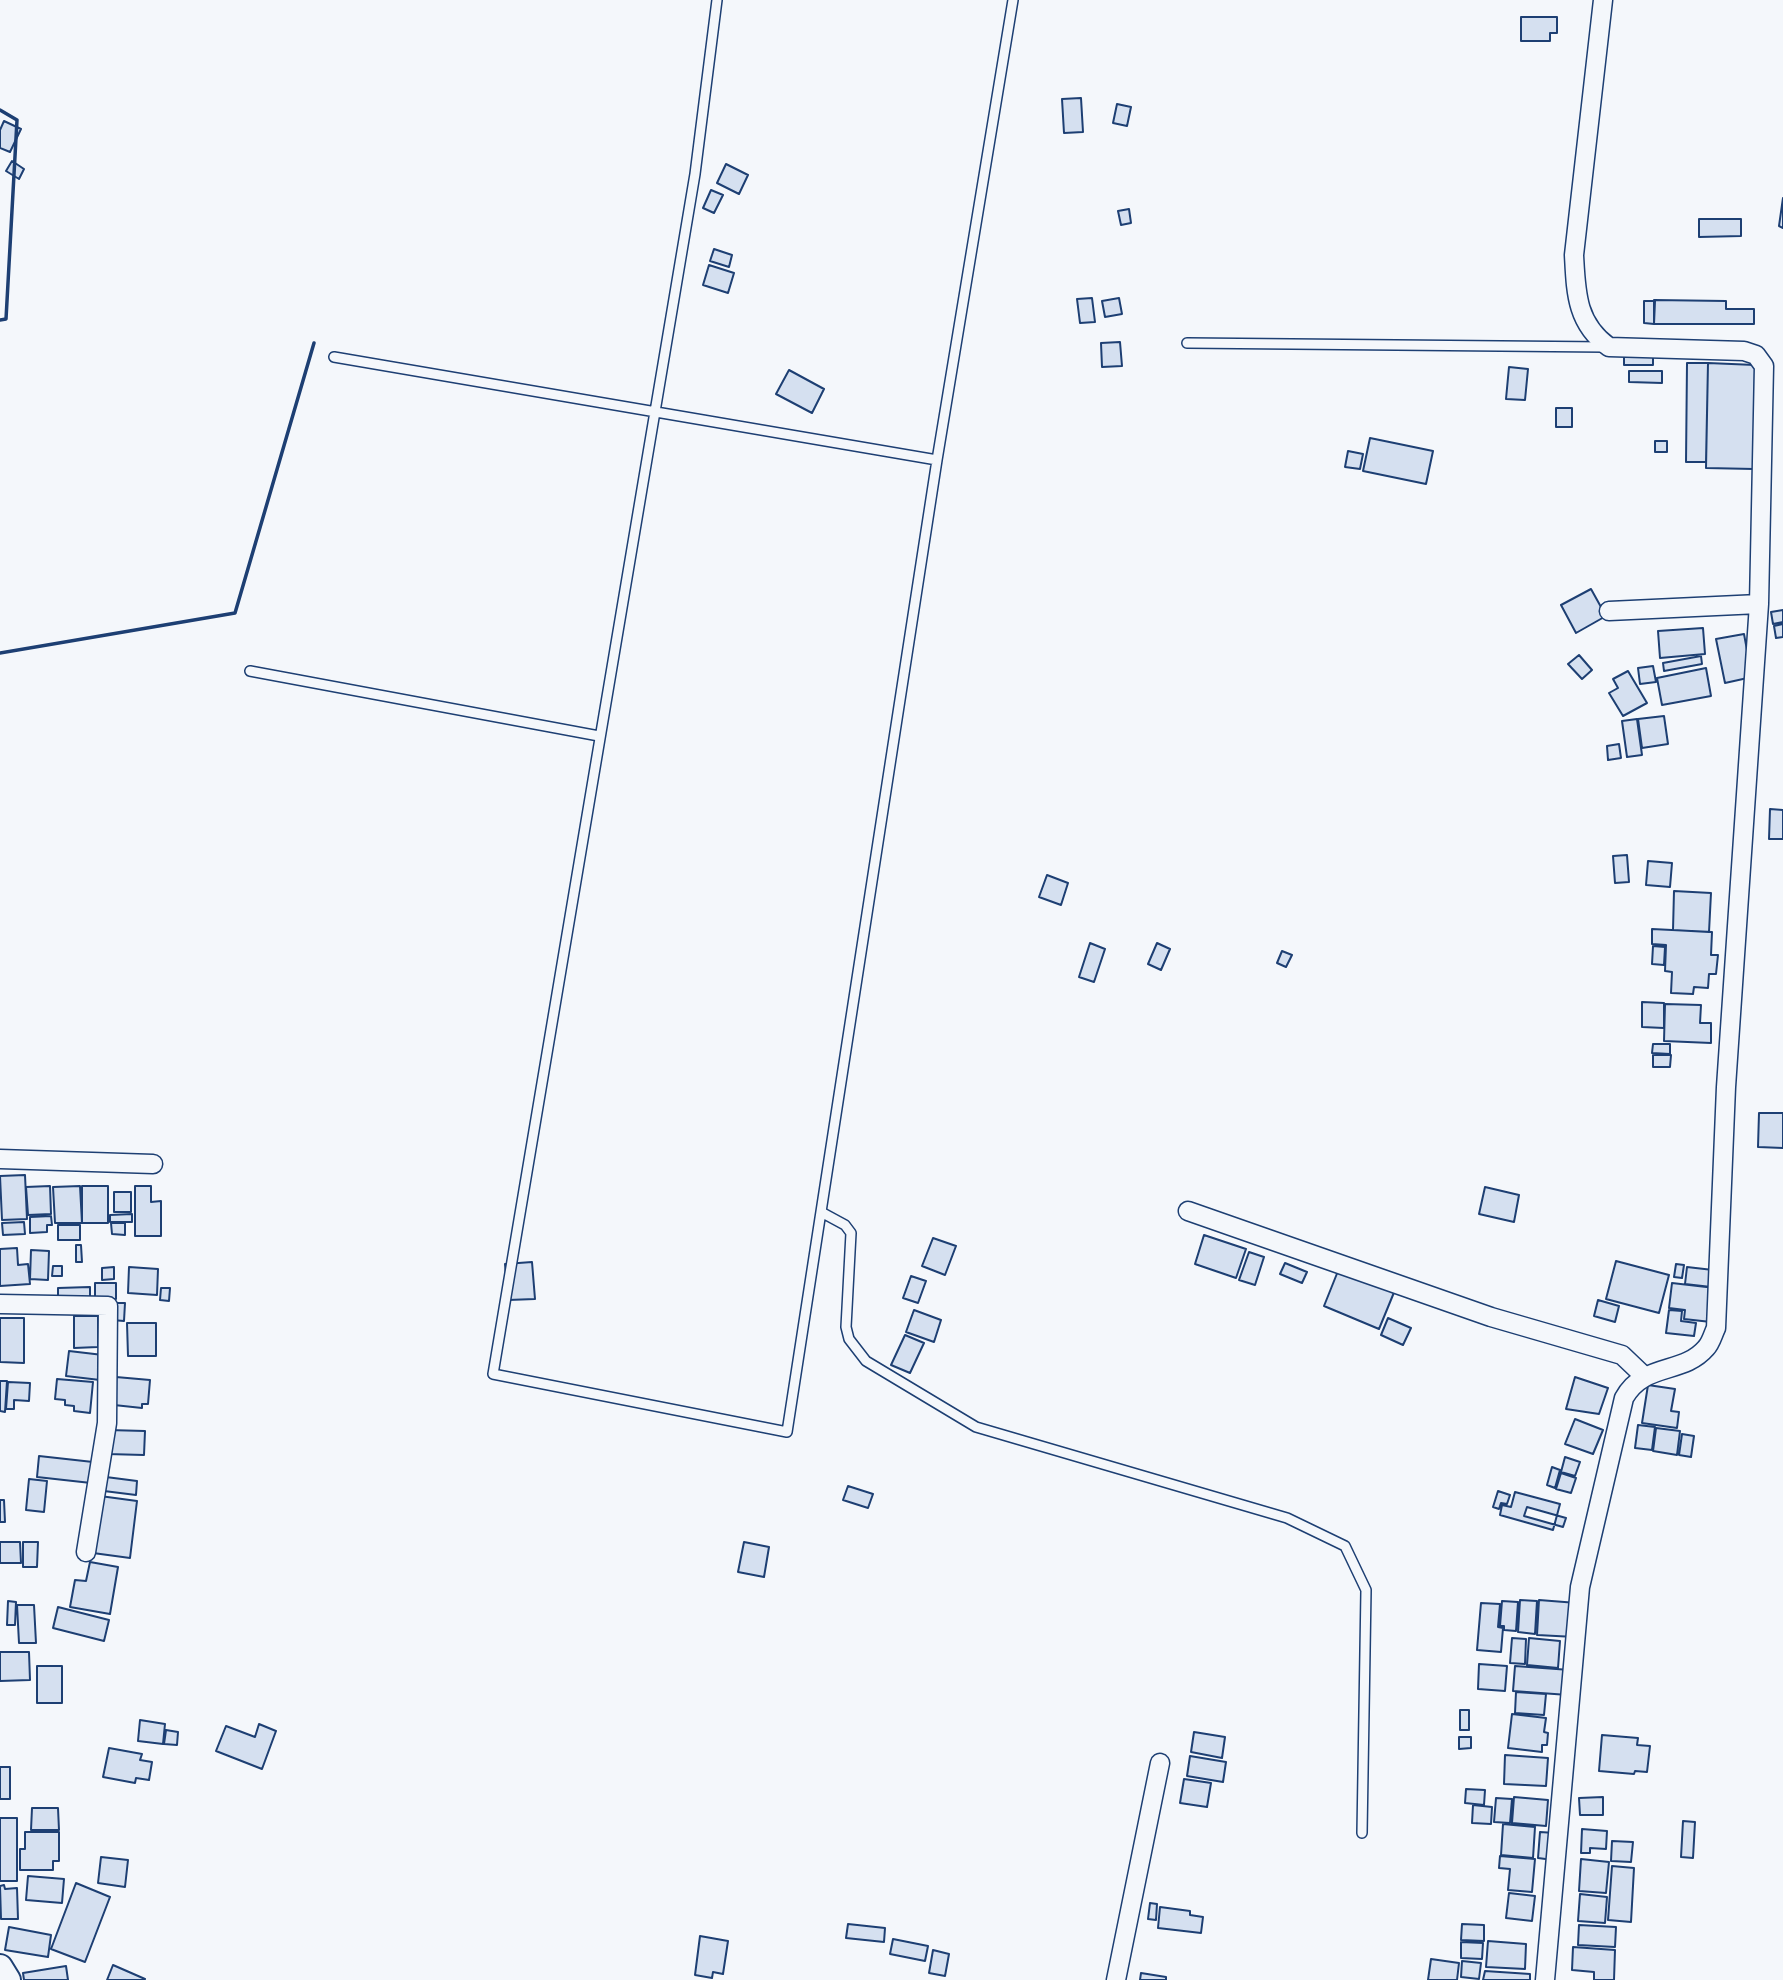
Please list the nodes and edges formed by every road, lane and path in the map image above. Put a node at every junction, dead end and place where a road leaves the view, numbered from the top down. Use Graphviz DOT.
graph roads {
  1 [pos="716,0"];
  2 [pos="1013,0"];
  3 [pos="1603,0"];
  4 [pos="1187,343"];
  5 [pos="1609,347"];
  6 [pos="334,357"];
  7 [pos="653,410"];
  8 [pos="937,460"];
  9 [pos="1759,604"];
  10 [pos="1609,611"];
  11 [pos="250,671"];
  12 [pos="599,736"];
  13 [pos="0,1159"];
  14 [pos="153,1164"];
  15 [pos="1188,1211"];
  16 [pos="821,1212"];
  17 [pos="0,1304"];
  18 [pos="1643,1375"];
  19 [pos="86,1552"];
  20 [pos="1160,1763"];
  21 [pos="1362,1833"];
  22 [pos="0,1967"];
  23 [pos="8,1980"];
  24 [pos="1116,1980"];
  25 [pos="1545,1980"];
  1 -- 7 [label="lane"];
  2 -- 8 [label="lane"];
  3 -- 5 [label="street"];
  4 -- 5 [label="lane"];
  5 -- 9 [label="street"];
  6 -- 7 [label="lane"];
  7 -- 8 [label="lane"];
  7 -- 12 [label="lane"];
  8 -- 16 [label="lane"];
  9 -- 10 [label="street"];
  9 -- 18 [label="street"];
  11 -- 12 [label="lane"];
  12 -- 16 [label="lane"];
  13 -- 14 [label="street"];
  15 -- 18 [label="street"];
  16 -- 21 [label="lane"];
  17 -- 19 [label="street"];
  18 -- 25 [label="street"];
  20 -- 24 [label="street"];
  22 -- 23 [label="street"];
}
